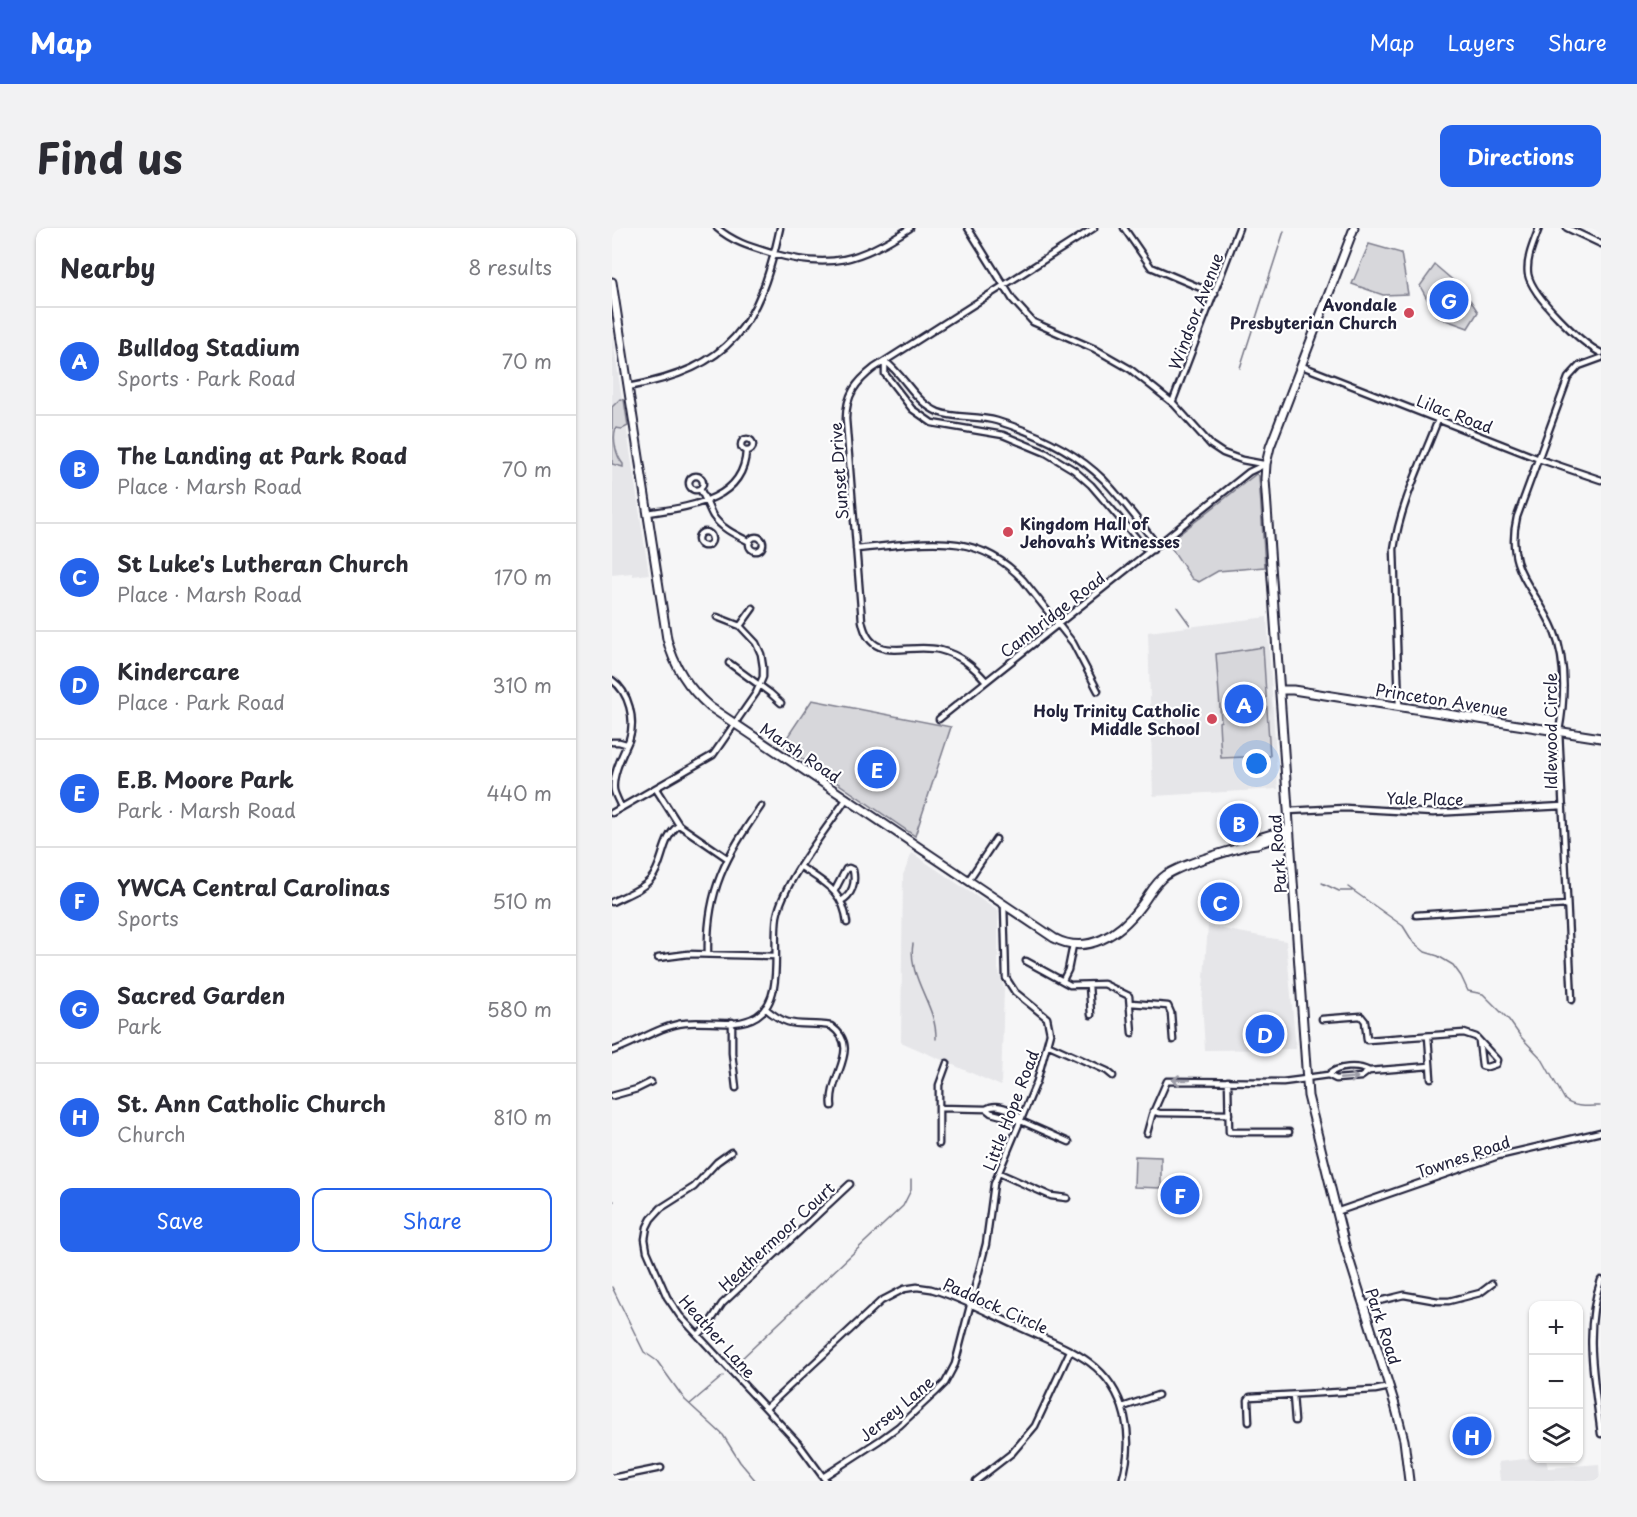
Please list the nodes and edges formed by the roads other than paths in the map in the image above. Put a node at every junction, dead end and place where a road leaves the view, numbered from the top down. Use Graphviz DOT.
graph roads {
  1 [pos="717,228"];
  2 [pos="780,228"];
  3 [pos="910,228"];
  4 [pos="968,228"];
  5 [pos="1094,228"];
  6 [pos="1125,228"];
  7 [pos="1239,228"];
  8 [pos="1539,228"];
  9 [pos="1567,228"];
  10 [pos="1352,229"];
  11 [pos="1601,244"];
  12 [pos="774,254"];
  13 [pos="612,282"];
  14 [pos="1004,285"];
  15 [pos="1215,294"];
  16 [pos="614,307"];
  17 [pos="1601,353"];
  18 [pos="1601,358"];
  19 [pos="885,361"];
  20 [pos="1302,366"];
  21 [pos="628,387"];
  22 [pos="1172,403"];
  23 [pos="1438,420"];
  24 [pos="1048,440"];
  25 [pos="1042,450"];
  26 [pos="746,451"];
  27 [pos="1539,459"];
  28 [pos="1266,464"];
  29 [pos="1601,480"];
  30 [pos="700,489"];
  31 [pos="707,502"];
  32 [pos="648,513"];
  33 [pos="720,525"];
  34 [pos="710,535"];
  35 [pos="750,542"];
  36 [pos="856,549"];
  37 [pos="1153,550"];
  38 [pos="753,608"];
  39 [pos="717,617"];
  40 [pos="1058,624"];
  41 [pos="740,626"];
  42 [pos="729,663"];
  43 [pos="612,680"];
  44 [pos="986,681"];
  45 [pos="760,686"];
  46 [pos="1280,690"];
  47 [pos="1098,691"];
  48 [pos="780,703"];
  49 [pos="1399,706"];
  50 [pos="939,719"];
  51 [pos="735,724"];
  52 [pos="1559,731"];
  53 [pos="1601,738"];
  54 [pos="612,742"];
  55 [pos="626,744"];
  56 [pos="656,789"];
  57 [pos="847,798"];
  58 [pos="761,806"];
  59 [pos="1563,806"];
  60 [pos="621,807"];
  61 [pos="1288,811"];
  62 [pos="612,813"];
  63 [pos="679,825"];
  64 [pos="1289,832"];
  65 [pos="996,839"];
  66 [pos="727,858"];
  67 [pos="801,867"];
  68 [pos="968,881"];
  69 [pos="835,891"];
  70 [pos="841,901"];
  71 [pos="612,902"];
  72 [pos="1004,905"];
  73 [pos="1567,905"];
  74 [pos="1416,915"];
  75 [pos="847,923"];
  76 [pos="1073,945"];
  77 [pos="708,954"];
  78 [pos="775,956"];
  79 [pos="658,958"];
  80 [pos="1026,961"];
  81 [pos="1063,980"];
  82 [pos="1089,985"];
  83 [pos="1572,1000"];
  84 [pos="1131,1003"];
  85 [pos="765,1008"];
  86 [pos="1090,1015"];
  87 [pos="1322,1019"];
  88 [pos="732,1022"];
  89 [pos="1132,1033"];
  90 [pos="1428,1036"];
  91 [pos="1173,1040"];
  92 [pos="1479,1041"];
  93 [pos="1047,1044"];
  94 [pos="612,1050"];
  95 [pos="947,1063"];
  96 [pos="1430,1066"];
  97 [pos="1369,1071"];
  98 [pos="1328,1075"];
  99 [pos="1113,1076"];
  100 [pos="1306,1078"];
  101 [pos="1431,1078"];
  102 [pos="1228,1081"];
  103 [pos="651,1082"];
  104 [pos="736,1088"];
  105 [pos="612,1096"];
  106 [pos="832,1106"];
  107 [pos="939,1108"];
  108 [pos="1154,1111"];
  109 [pos="1229,1114"];
  110 [pos="1021,1122"];
  111 [pos="1289,1132"];
  112 [pos="1601,1132"];
  113 [pos="1147,1133"];
  114 [pos="1069,1142"];
  115 [pos="939,1144"];
  116 [pos="731,1152"];
  117 [pos="999,1173"];
  118 [pos="850,1184"];
  119 [pos="1067,1198"];
  120 [pos="1336,1212"];
  121 [pos="1601,1280"];
  122 [pos="1492,1284"];
  123 [pos="970,1305"];
  124 [pos="1363,1305"];
  125 [pos="698,1335"];
  126 [pos="1070,1351"];
  127 [pos="1390,1388"];
  128 [pos="1158,1395"];
  129 [pos="1293,1395"];
  130 [pos="1123,1407"];
  131 [pos="766,1408"];
  132 [pos="1295,1421"];
  133 [pos="1249,1422"];
  134 [pos="1601,1434"];
  135 [pos="661,1468"];
  136 [pos="612,1478"];
  137 [pos="825,1479"];
  138 [pos="976,1481"];
  139 [pos="1122,1481"];
  140 [pos="1409,1481"];
  1 -- 12 [label="street"];
  2 -- 12 [label="street"];
  3 -- 12 [label="street"];
  4 -- 14 [label="street"];
  5 -- 14 [label="street, Sunset Drive"];
  6 -- 15 [label="street"];
  7 -- 15 [label="street, Windsor Avenue"];
  8 -- 17 [label="street"];
  9 -- 11 [label="street"];
  10 -- 20 [label="street, Park Road"];
  12 -- 21 [label="street"];
  13 -- 16 [label="street, Marsh Road"];
  14 -- 19 [label="street, Sunset Drive"];
  14 -- 22 [label="street"];
  15 -- 22 [label="street, Windsor Avenue"];
  16 -- 21 [label="street, Marsh Road"];
  18 -- 27 [label="street, Idlewood Circle"];
  19 -- 24 [label="street"];
  19 -- 25 [label="street"];
  19 -- 36 [label="street, Sunset Drive"];
  20 -- 23 [label="street, Lilac Road"];
  20 -- 28 [label="street, Park Road"];
  21 -- 32 [label="street, Marsh Road"];
  22 -- 28 [label="street"];
  23 -- 27 [label="street, Lilac Road"];
  23 -- 49 [label="street"];
  24 -- 25 [label="street"];
  24 -- 37 [label="street"];
  25 -- 37 [label="street"];
  26 -- 31 [label="street"];
  27 -- 29 [label="street, Lilac Road"];
  27 -- 52 [label="street, Idlewood Circle"];
  28 -- 37 [label="street, Cambridge Road"];
  28 -- 46 [label="street, Park Road"];
  30 -- 31 [label="street"];
  31 -- 32 [label="street"];
  31 -- 33 [label="street"];
  32 -- 51 [label="street, Marsh Road"];
  33 -- 34 [label="street"];
  33 -- 35 [label="street"];
  36 -- 40 [label="street"];
  36 -- 44 [label="street, Sunset Drive"];
  37 -- 40 [label="street, Cambridge Road"];
  38 -- 41 [label="street"];
  39 -- 41 [label="street"];
  40 -- 44 [label="street, Cambridge Road"];
  40 -- 47 [label="street"];
  41 -- 45 [label="street"];
  42 -- 45 [label="street"];
  43 -- 55 [label="street"];
  44 -- 50 [label="street, Cambridge Road"];
  45 -- 48 [label="street"];
  45 -- 51 [label="street"];
  46 -- 49 [label="street, Princeton Avenue"];
  46 -- 61 [label="street, Park Road"];
  49 -- 52 [label="street, Princeton Avenue"];
  51 -- 56 [label="street"];
  51 -- 57 [label="street, Marsh Road"];
  52 -- 53 [label="street, Princeton Avenue"];
  52 -- 59 [label="street, Idlewood Circle"];
  54 -- 55 [label="street"];
  55 -- 60 [label="street"];
  56 -- 60 [label="street"];
  56 -- 63 [label="street"];
  57 -- 67 [label="street"];
  57 -- 68 [label="street, Marsh Road"];
  58 -- 66 [label="street"];
  59 -- 61 [label="street, Yale Place"];
  59 -- 73 [label="street, Idlewood Circle"];
  60 -- 62 [label="street"];
  61 -- 64 [label="street, Park Road"];
  63 -- 66 [label="street"];
  63 -- 71 [label="street"];
  64 -- 76 [label="street"];
  64 -- 100 [label="street, Park Road"];
  65 -- 68 [label="street"];
  66 -- 77 [label="street"];
  67 -- 69 [label="street"];
  67 -- 78 [label="street"];
  68 -- 72 [label="street, Marsh Road"];
  69 -- 70 [label="street"];
  69 -- 70 [label="street"];
  70 -- 75 [label="street"];
  72 -- 76 [label="street, Marsh Road"];
  72 -- 93 [label="street, Little Hope Road"];
  73 -- 74 [label="street"];
  73 -- 83 [label="street, Idlewood Circle"];
  76 -- 81 [label="street"];
  77 -- 78 [label="street"];
  77 -- 79 [label="street"];
  78 -- 85 [label="street"];
  80 -- 81 [label="street"];
  81 -- 82 [label="street"];
  82 -- 84 [label="street"];
  82 -- 86 [label="street"];
  84 -- 89 [label="street"];
  84 -- 91 [label="street"];
  85 -- 88 [label="street"];
  85 -- 106 [label="street"];
  87 -- 90 [label="street"];
  88 -- 94 [label="street"];
  88 -- 104 [label="street"];
  90 -- 92 [label="street"];
  90 -- 96 [label="street"];
  92 -- 92 [label="street"];
  93 -- 99 [label="street"];
  93 -- 110 [label="street, Little Hope Road"];
  95 -- 107 [label="street"];
  96 -- 97 [label="street"];
  96 -- 101 [label="street"];
  97 -- 98 [label="street"];
  98 -- 97 [label="street, one-way"];
  98 -- 100 [label="street"];
  100 -- 102 [label="street"];
  100 -- 120 [label="street, Park Road"];
  102 -- 108 [label="street, one-way"];
  102 -- 109 [label="street"];
  103 -- 105 [label="street"];
  107 -- 110 [label="street"];
  107 -- 115 [label="street"];
  108 -- 109 [label="street"];
  108 -- 113 [label="street"];
  109 -- 111 [label="street"];
  110 -- 114 [label="street"];
  110 -- 117 [label="street, Little Hope Road"];
  112 -- 120 [label="street, Townes Road"];
  116 -- 125 [label="street, Heather Lane"];
  117 -- 119 [label="street"];
  117 -- 123 [label="street, Little Hope Road"];
  118 -- 125 [label="street, Heathermoor Court"];
  120 -- 124 [label="street, Park Road"];
  121 -- 134 [label="street"];
  122 -- 124 [label="street"];
  123 -- 126 [label="street, Paddock Circle"];
  123 -- 131 [label="street, Paddock Circle"];
  123 -- 137 [label="street, Jersey Lane"];
  124 -- 127 [label="street, Park Road"];
  125 -- 131 [label="street, Heather Lane"];
  126 -- 130 [label="street, Paddock Circle"];
  126 -- 138 [label="street"];
  127 -- 129 [label="street"];
  127 -- 140 [label="street, Park Road"];
  128 -- 130 [label="street"];
  129 -- 132 [label="street"];
  129 -- 133 [label="street"];
  130 -- 139 [label="street, Paddock Circle"];
  131 -- 137 [label="street, Heather Lane"];
  135 -- 136 [label="street"];
}
